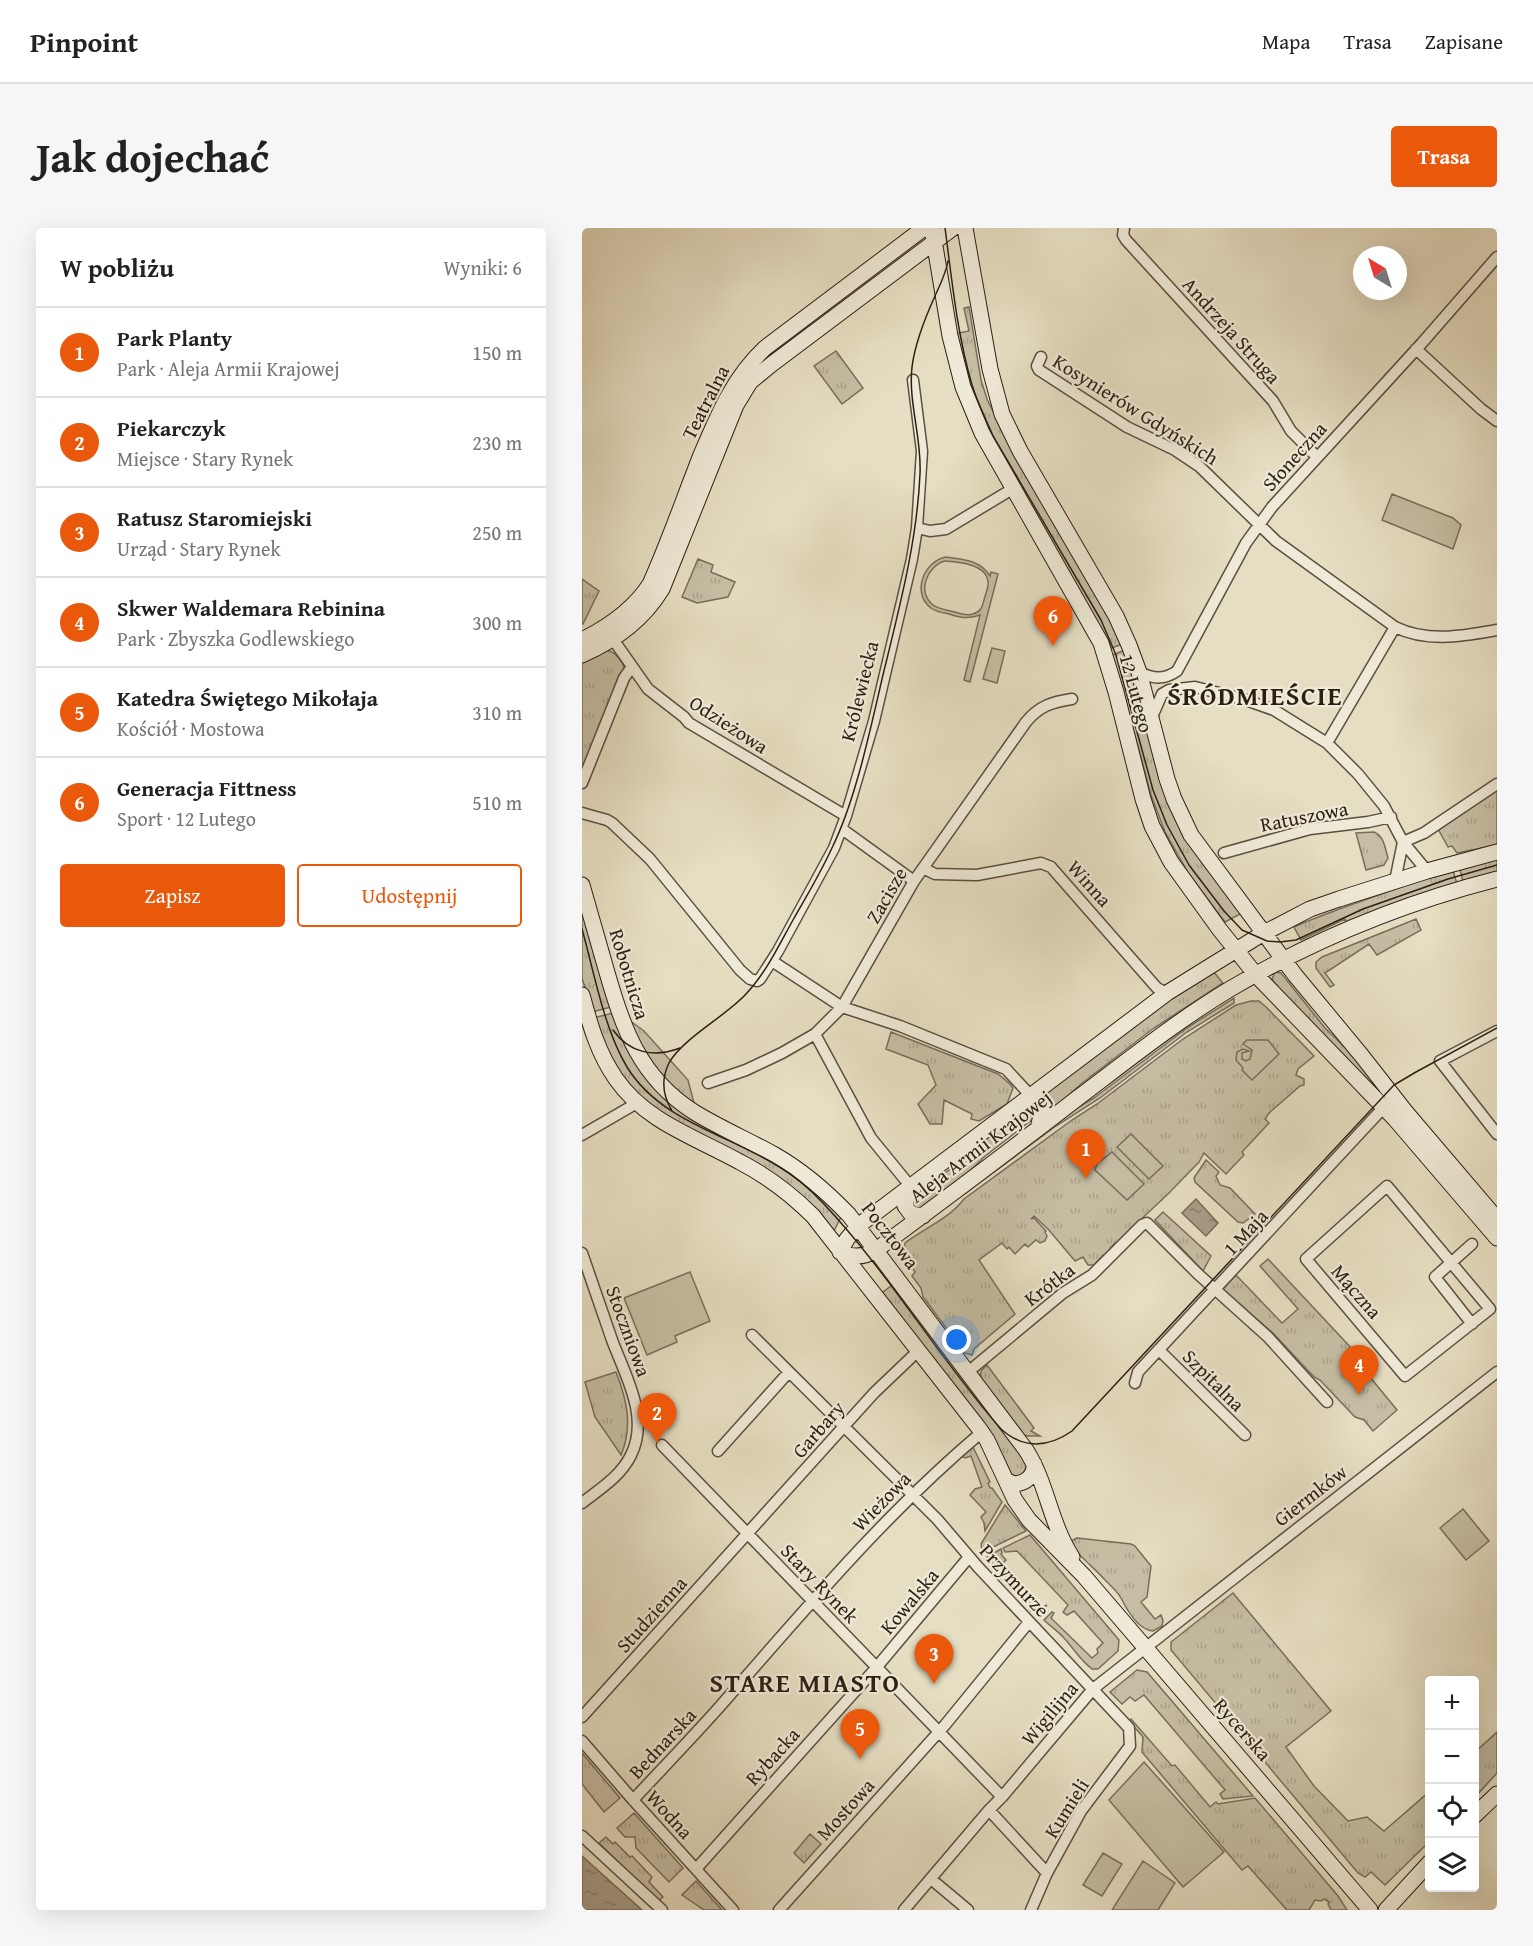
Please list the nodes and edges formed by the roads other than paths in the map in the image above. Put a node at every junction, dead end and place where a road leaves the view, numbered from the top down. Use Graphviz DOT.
graph roads {
  1 [pos="924,228"];
  2 [pos="953,228"];
  3 [pos="965,228"];
  4 [pos="1124,228"];
  5 [pos="933,235"];
  6 [pos="1497,257"];
  7 [pos="901,266"];
  8 [pos="940,277"];
  9 [pos="1416,349"];
  10 [pos="1041,357"];
  11 [pos="913,380"];
  12 [pos="1497,421"];
  13 [pos="711,449"];
  14 [pos="1317,457"];
  15 [pos="1014,488"];
  16 [pos="1258,525"];
  17 [pos="917,528"];
  18 [pos="1395,627"];
  19 [pos="1497,630"];
  20 [pos="608,633"];
  21 [pos="582,640"];
  22 [pos="582,655"];
  23 [pos="1185,658"];
  24 [pos="631,668"];
  25 [pos="1139,672"];
  26 [pos="1195,687"];
  27 [pos="1072,699"];
  28 [pos="1152,717"];
  29 [pos="1327,742"];
  30 [pos="582,783"];
  31 [pos="1497,784"];
  32 [pos="582,813"];
  33 [pos="846,816"];
  34 [pos="1391,817"];
  35 [pos="842,829"];
  36 [pos="1403,842"];
  37 [pos="1224,852"];
  38 [pos="1497,852"];
  39 [pos="923,868"];
  40 [pos="1427,870"];
  41 [pos="1497,879"];
  42 [pos="1395,880"];
  43 [pos="915,881"];
  44 [pos="582,885"];
  45 [pos="1264,933"];
  46 [pos="1236,950"];
  47 [pos="1283,960"];
  48 [pos="772,961"];
  49 [pos="1256,975"];
  50 [pos="1167,993"];
  51 [pos="582,995"];
  52 [pos="842,1006"];
  53 [pos="1497,1031"];
  54 [pos="816,1034"];
  55 [pos="648,1070"];
  56 [pos="708,1083"];
  57 [pos="1031,1096"];
  58 [pos="1387,1100"];
  59 [pos="637,1103"];
  60 [pos="1038,1129"];
  61 [pos="1497,1134"];
  62 [pos="582,1135"];
  63 [pos="915,1184"];
  64 [pos="923,1216"];
  65 [pos="1497,1219"];
  66 [pos="858,1226"];
  67 [pos="1497,1238"];
  68 [pos="1472,1244"];
  69 [pos="876,1250"];
  70 [pos="840,1252"];
  71 [pos="582,1253"];
  72 [pos="1451,1262"];
  73 [pos="1215,1289"];
  74 [pos="1472,1324"];
  75 [pos="752,1335"];
  76 [pos="918,1350"];
  77 [pos="1159,1350"];
  78 [pos="789,1372"];
  79 [pos="969,1372"];
  80 [pos="1497,1372"];
  81 [pos="1135,1383"];
  82 [pos="1327,1402"];
  83 [pos="845,1425"];
  84 [pos="982,1432"];
  85 [pos="1245,1435"];
  86 [pos="662,1445"];
  87 [pos="718,1451"];
  88 [pos="1034,1464"];
  89 [pos="1006,1480"];
  90 [pos="1043,1485"];
  91 [pos="911,1495"];
  92 [pos="582,1503"];
  93 [pos="1050,1509"];
  94 [pos="1029,1520"];
  95 [pos="747,1534"];
  96 [pos="969,1557"];
  97 [pos="1084,1576"];
  98 [pos="812,1601"];
  99 [pos="1029,1622"];
  100 [pos="1145,1647"];
  101 [pos="876,1668"];
  102 [pos="1093,1689"];
  103 [pos="582,1717"];
  104 [pos="938,1732"];
  105 [pos="582,1741"];
  106 [pos="1117,1763"];
  107 [pos="1497,1794"];
  108 [pos="1002,1797"];
  109 [pos="633,1800"];
  110 [pos="989,1810"];
  111 [pos="1479,1811"];
  112 [pos="582,1836"];
  113 [pos="1425,1867"];
  114 [pos="696,1869"];
  115 [pos="1047,1873"];
  116 [pos="931,1879"];
  117 [pos="662,1910"];
  118 [pos="733,1910"];
  119 [pos="778,1910"];
  120 [pos="904,1910"];
  121 [pos="968,1910"];
  122 [pos="1031,1910"];
  123 [pos="1370,1910"];
  124 [pos="1386,1910"];
  1 -- 13 [label="main road, Teatralna"];
  2 -- 5 [label="main road, Teatralna"];
  3 -- 25 [label="main road, 12 Lutego"];
  4 -- 14 [label="street, Andrzeja Struga"];
  5 -- 7 [label="main road, Teatralna"];
  5 -- 8 [label="main road, 12 Lutego"];
  6 -- 9 [label="street, Słoneczna"];
  7 -- 8 [label="main road"];
  7 -- 13 [label="main road, Teatralna"];
  8 -- 15 [label="main road, 12 Lutego"];
  9 -- 12 [label="street"];
  9 -- 14 [label="street, Słoneczna"];
  10 -- 16 [label="street, Kosynierów Gdyńskich"];
  11 -- 17 [label="street, Królewiecka"];
  13 -- 20 [label="main road, Teatralna"];
  14 -- 16 [label="street, Słoneczna"];
  15 -- 17 [label="street"];
  15 -- 46 [label="main road, 12 Lutego"];
  16 -- 18 [label="street, Kosynierów Gdyńskich"];
  16 -- 23 [label="street, Słoneczna"];
  17 -- 33 [label="street, Królewiecka"];
  18 -- 19 [label="street, Kosynierów Gdyńskich"];
  18 -- 29 [label="street"];
  20 -- 21 [label="main road, Teatralna"];
  20 -- 22 [label="main road, Teatralna"];
  20 -- 24 [label="street, Odzieżowa"];
  23 -- 25 [label="street, Słoneczna"];
  23 -- 26 [label="street"];
  24 -- 30 [label="street"];
  24 -- 33 [label="street, Odzieżowa"];
  25 -- 28 [label="main road, 12 Lutego"];
  26 -- 28 [label="street"];
  26 -- 29 [label="street"];
  27 -- 39 [label="street, Zacisze"];
  28 -- 45 [label="main road, 12 Lutego"];
  29 -- 34 [label="street"];
  31 -- 36 [label="street"];
  32 -- 48 [label="street, Królewiecka"];
  33 -- 35 [label="street, Królewiecka"];
  34 -- 36 [label="street"];
  34 -- 37 [label="street, Ratuszowa"];
  35 -- 43 [label="street"];
  35 -- 48 [label="street, Królewiecka"];
  36 -- 40 [label="street"];
  36 -- 42 [label="street"];
  38 -- 40 [label="main road, Aleja Armii Krajowej"];
  39 -- 43 [label="street, Zacisze"];
  39 -- 50 [label="street, Winna"];
  40 -- 42 [label="main road, Aleja Armii Krajowej"];
  41 -- 47 [label="main road, Aleja Armii Krajowej"];
  42 -- 45 [label="main road, Aleja Armii Krajowej"];
  43 -- 52 [label="street, Zacisze"];
  44 -- 55 [label="main road, Robotnicza"];
  45 -- 46 [label="main road, Aleja Armii Krajowej"];
  45 -- 47 [label="main road, 12 Lutego"];
  46 -- 49 [label="main road, 12 Lutego"];
  46 -- 50 [label="main road, Aleja Armii Krajowej"];
  47 -- 49 [label="main road, Aleja Armii Krajowej"];
  47 -- 58 [label="main road, 12 Lutego"];
  48 -- 52 [label="street"];
  49 -- 58 [label="main road, 12 Lutego"];
  49 -- 60 [label="main road, Aleja Armii Krajowej"];
  50 -- 57 [label="main road, Aleja Armii Krajowej"];
  51 -- 59 [label="main road"];
  52 -- 54 [label="street, Zacisze"];
  52 -- 57 [label="street"];
  53 -- 61 [label="street"];
  54 -- 56 [label="street, Zacisze"];
  54 -- 63 [label="street"];
  55 -- 66 [label="main road, Pocztowa"];
  57 -- 60 [label="main road"];
  57 -- 63 [label="main road, Aleja Armii Krajowej"];
  58 -- 65 [label="main road"];
  58 -- 67 [label="main road"];
  58 -- 73 [label="street, 1 Maja"];
  59 -- 62 [label="street"];
  59 -- 70 [label="main road"];
  60 -- 64 [label="main road, Aleja Armii Krajowej"];
  63 -- 64 [label="main road"];
  63 -- 66 [label="main road, Aleja Armii Krajowej"];
  64 -- 69 [label="main road, Aleja Armii Krajowej"];
  66 -- 69 [label="main road, Pocztowa"];
  66 -- 70 [label="main road, Aleja Armii Krajowej"];
  68 -- 72 [label="street"];
  69 -- 70 [label="main road, Aleja Armii Krajowej"];
  69 -- 79 [label="main road, Pocztowa"];
  70 -- 76 [label="main road"];
  71 -- 92 [label="street, Stoczniowa"];
  72 -- 74 [label="street"];
  72 -- 74 [label="street, Mączna"];
  72 -- 74 [label="street, Mączna"];
  73 -- 77 [label="street, 1 Maja"];
  73 -- 79 [label="street, Krótka"];
  73 -- 82 [label="street"];
  75 -- 78 [label="street, Przymurze"];
  76 -- 83 [label="street, Garbary"];
  76 -- 84 [label="main road"];
  77 -- 81 [label="street, 1 Maja"];
  77 -- 85 [label="street, Szpitalna"];
  78 -- 83 [label="street, Przymurze"];
  78 -- 87 [label="street"];
  79 -- 88 [label="main road, Pocztowa"];
  80 -- 100 [label="street, Giermków"];
  83 -- 91 [label="street, Przymurze"];
  83 -- 95 [label="street, Garbary"];
  84 -- 89 [label="main road"];
  84 -- 91 [label="street, Wieżowa"];
  86 -- 95 [label="street, Stary Rynek"];
  88 -- 89 [label="main road"];
  88 -- 90 [label="main road, Pocztowa"];
  89 -- 94 [label="main road, Rycerska"];
  90 -- 93 [label="main road, Rycerska"];
  91 -- 96 [label="street, Przymurze"];
  91 -- 98 [label="street, Wieżowa"];
  93 -- 94 [label="main road"];
  93 -- 97 [label="main road, Rycerska"];
  94 -- 97 [label="main road, Rycerska"];
  95 -- 98 [label="street, Stary Rynek"];
  95 -- 103 [label="street, Studzienna"];
  96 -- 99 [label="street, Przymurze"];
  96 -- 101 [label="street, Kowalska"];
  97 -- 100 [label="main road, Rycerska"];
  98 -- 101 [label="street, Stary Rynek"];
  98 -- 109 [label="street, Bednarska"];
  99 -- 102 [label="street, Przymurze"];
  99 -- 104 [label="street, Mostowa"];
  100 -- 102 [label="street, Wigilijna"];
  100 -- 123 [label="main road, Rycerska"];
  101 -- 104 [label="street, Stary Rynek"];
  101 -- 114 [label="street, Rybacka"];
  102 -- 106 [label="street, Przymurze"];
  102 -- 108 [label="street, Wigilijna"];
  104 -- 108 [label="street, Stary Rynek"];
  104 -- 119 [label="street, Mostowa"];
  105 -- 109 [label="street, Wodna"];
  106 -- 115 [label="street, Kumieli"];
  107 -- 111 [label="main road"];
  108 -- 110 [label="street, Wigilijna"];
  109 -- 114 [label="street, Wodna"];
  110 -- 115 [label="street, Kumieli"];
  110 -- 116 [label="street, Wigilijna"];
  112 -- 117 [label="street"];
  113 -- 124 [label="main road"];
  114 -- 118 [label="street, Wodna"];
  115 -- 122 [label="street, Kumieli"];
  116 -- 120 [label="street, Wigilijna"];
  116 -- 121 [label="street"];
}
